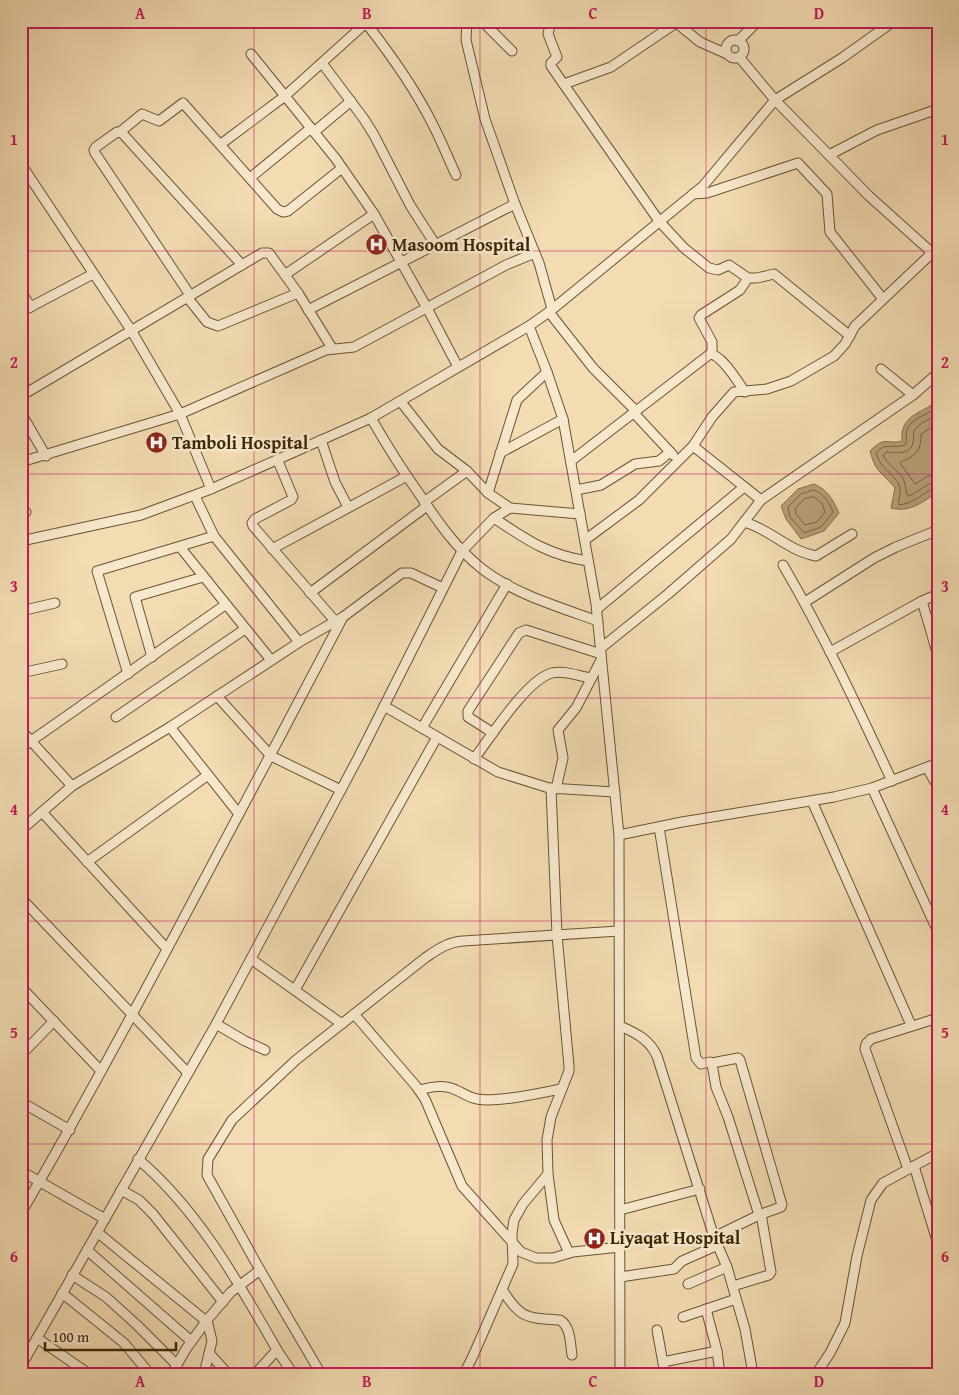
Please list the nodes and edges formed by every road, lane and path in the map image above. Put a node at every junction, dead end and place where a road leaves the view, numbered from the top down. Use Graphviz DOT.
graph roads {
  1 [pos="467,21"];
  2 [pos="482,21"];
  3 [pos="551,21"];
  4 [pos="894,21"];
  5 [pos="367,22"];
  6 [pos="675,22"];
  7 [pos="751,23"];
  8 [pos="738,41"];
  9 [pos="512,51"];
  10 [pos="251,54"];
  11 [pos="727,54"];
  12 [pos="739,57"];
  13 [pos="322,63"];
  14 [pos="564,84"];
  15 [pos="286,96"];
  16 [pos="775,100"];
  17 [pos="351,101"];
  18 [pos="938,109"];
  19 [pos="313,130"];
  20 [pos="120,132"];
  21 [pos="221,144"];
  22 [pos="829,155"];
  23 [pos="21,164"];
  24 [pos="342,168"];
  25 [pos="456,176"];
  26 [pos="250,178"];
  27 [pos="693,194"];
  28 [pos="515,204"];
  29 [pos="374,214"];
  30 [pos="659,221"];
  31 [pos="435,244"];
  32 [pos="535,252"];
  33 [pos="935,256"];
  34 [pos="400,261"];
  35 [pos="242,265"];
  36 [pos="93,274"];
  37 [pos="286,274"];
  38 [pos="748,278"];
  39 [pos="21,292"];
  40 [pos="298,293"];
  41 [pos="188,296"];
  42 [pos="883,299"];
  43 [pos="31,307"];
  44 [pos="427,308"];
  45 [pos="308,310"];
  46 [pos="551,310"];
  47 [pos="21,312"];
  48 [pos="529,326"];
  49 [pos="131,330"];
  50 [pos="850,336"];
  51 [pos="332,348"];
  52 [pos="712,354"];
  53 [pos="458,367"];
  54 [pos="881,369"];
  55 [pos="547,372"];
  56 [pos="938,373"];
  57 [pos="745,392"];
  58 [pos="21,396"];
  59 [pos="913,396"];
  60 [pos="401,402"];
  61 [pos="634,411"];
  62 [pos="21,413"];
  63 [pos="180,414"];
  64 [pos="371,418"];
  65 [pos="563,419"];
  66 [pos="321,440"];
  67 [pos="693,446"];
  68 [pos="670,452"];
  69 [pos="500,453"];
  70 [pos="46,456"];
  71 [pos="278,461"];
  72 [pos="571,461"];
  73 [pos="678,461"];
  74 [pos="21,462"];
  75 [pos="466,471"];
  76 [pos="407,476"];
  77 [pos="744,487"];
  78 [pos="212,489"];
  79 [pos="576,490"];
  80 [pos="488,493"];
  81 [pos="195,496"];
  82 [pos="761,500"];
  83 [pos="426,504"];
  84 [pos="348,507"];
  85 [pos="510,508"];
  86 [pos="580,514"];
  87 [pos="494,518"];
  88 [pos="744,522"];
  89 [pos="938,530"];
  90 [pos="852,534"];
  91 [pos="214,536"];
  92 [pos="585,540"];
  93 [pos="21,541"];
  94 [pos="180,547"];
  95 [pos="272,548"];
  96 [pos="462,551"];
  97 [pos="588,561"];
  98 [pos="783,565"];
  99 [pos="203,577"];
  100 [pos="507,584"];
  101 [pos="443,588"];
  102 [pos="310,593"];
  103 [pos="938,594"];
  104 [pos="922,601"];
  105 [pos="805,602"];
  106 [pos="55,603"];
  107 [pos="225,605"];
  108 [pos="597,609"];
  109 [pos="21,611"];
  110 [pos="339,619"];
  111 [pos="598,621"];
  112 [pos="246,629"];
  113 [pos="299,642"];
  114 [pos="830,652"];
  115 [pos="601,654"];
  116 [pos="938,656"];
  117 [pos="152,657"];
  118 [pos="271,660"];
  119 [pos="62,664"];
  120 [pos="21,673"];
  121 [pos="128,674"];
  122 [pos="590,678"];
  123 [pos="217,696"];
  124 [pos="384,706"];
  125 [pos="116,718"];
  126 [pos="170,727"];
  127 [pos="422,728"];
  128 [pos="21,730"];
  129 [pos="493,733"];
  130 [pos="437,737"];
  131 [pos="31,740"];
  132 [pos="21,748"];
  133 [pos="271,756"];
  134 [pos="474,759"];
  135 [pos="938,763"];
  136 [pos="927,768"];
  137 [pos="208,775"];
  138 [pos="892,781"];
  139 [pos="72,786"];
  140 [pos="938,787"];
  141 [pos="872,788"];
  142 [pos="553,789"];
  143 [pos="341,790"];
  144 [pos="615,792"];
  145 [pos="812,801"];
  146 [pos="42,812"];
  147 [pos="239,814"];
  148 [pos="659,827"];
  149 [pos="21,830"];
  150 [pos="619,835"];
  151 [pos="87,862"];
  152 [pos="21,898"];
  153 [pos="25,909"];
  154 [pos="620,931"];
  155 [pos="938,932"];
  156 [pos="557,935"];
  157 [pos="167,949"];
  158 [pos="251,959"];
  159 [pos="21,987"];
  160 [pos="294,990"];
  161 [pos="354,1014"];
  162 [pos="132,1015"];
  163 [pos="938,1018"];
  164 [pos="54,1021"];
  165 [pos="216,1024"];
  166 [pos="342,1024"];
  167 [pos="911,1025"];
  168 [pos="620,1026"];
  169 [pos="265,1050"];
  170 [pos="21,1055"];
  171 [pos="712,1063"];
  172 [pos="101,1072"];
  173 [pos="188,1073"];
  174 [pos="562,1089"];
  175 [pos="419,1090"];
  176 [pos="21,1102"];
  177 [pos="70,1130"];
  178 [pos="938,1153"];
  179 [pos="138,1160"];
  180 [pos="911,1167"];
  181 [pos="21,1170"];
  182 [pos="548,1174"];
  183 [pos="40,1181"];
  184 [pos="700,1189"];
  185 [pos="121,1190"];
  186 [pos="620,1210"];
  187 [pos="21,1213"];
  188 [pos="760,1215"];
  189 [pos="105,1219"];
  190 [pos="934,1220"];
  191 [pos="97,1232"];
  192 [pos="716,1241"];
  193 [pos="938,1244"];
  194 [pos="513,1246"];
  195 [pos="620,1247"];
  196 [pos="86,1250"];
  197 [pos="568,1253"];
  198 [pos="727,1267"];
  199 [pos="260,1270"];
  200 [pos="72,1275"];
  201 [pos="620,1277"];
  202 [pos="688,1284"];
  203 [pos="240,1286"];
  204 [pos="733,1286"];
  205 [pos="502,1289"];
  206 [pos="62,1293"];
  207 [pos="736,1299"];
  208 [pos="223,1302"];
  209 [pos="706,1309"];
  210 [pos="683,1317"];
  211 [pos="207,1320"];
  212 [pos="657,1330"];
  213 [pos="37,1338"];
  214 [pos="191,1342"];
  215 [pos="277,1350"];
  216 [pos="717,1351"];
  217 [pos="209,1353"];
  218 [pos="572,1355"];
  219 [pos="663,1362"];
  220 [pos="177,1365"];
  221 [pos="21,1366"];
  222 [pos="89,1374"];
  223 [pos="150,1374"];
  224 [pos="169,1374"];
  225 [pos="204,1374"];
  226 [pos="228,1374"];
  227 [pos="255,1374"];
  228 [pos="292,1374"];
  229 [pos="320,1374"];
  230 [pos="464,1374"];
  231 [pos="620,1374"];
  232 [pos="665,1374"];
  233 [pos="720,1374"];
  234 [pos="753,1374"];
  235 [pos="816,1374"];
  1 -- 28 [label="street"];
  2 -- 9 [label="street"];
  3 -- 14 [label="street"];
  4 -- 16 [label="street"];
  5 -- 13 [label="street"];
  5 -- 25 [label="street"];
  6 -- 11 [label="street"];
  6 -- 14 [label="street"];
  7 -- 8 [label="street"];
  8 -- 11 [label="street"];
  8 -- 12 [label="street"];
  10 -- 15 [label="street"];
  11 -- 12 [label="street"];
  12 -- 16 [label="street"];
  13 -- 15 [label="street"];
  13 -- 17 [label="street"];
  14 -- 30 [label="street"];
  15 -- 19 [label="street"];
  15 -- 21 [label="street"];
  16 -- 22 [label="street"];
  16 -- 27 [label="street"];
  17 -- 19 [label="street"];
  17 -- 31 [label="street"];
  18 -- 22 [label="street"];
  19 -- 24 [label="street"];
  19 -- 26 [label="street"];
  20 -- 21 [label="street"];
  20 -- 35 [label="street"];
  20 -- 41 [label="street"];
  21 -- 26 [label="street"];
  22 -- 33 [label="street"];
  23 -- 36 [label="street"];
  24 -- 26 [label="street"];
  24 -- 29 [label="street"];
  27 -- 30 [label="street"];
  27 -- 42 [label="street"];
  28 -- 31 [label="street"];
  28 -- 32 [label="street"];
  29 -- 34 [label="street"];
  29 -- 37 [label="street"];
  30 -- 38 [label="street"];
  30 -- 46 [label="street"];
  31 -- 34 [label="street"];
  32 -- 44 [label="street"];
  32 -- 46 [label="street"];
  33 -- 42 [label="street"];
  34 -- 44 [label="street"];
  34 -- 45 [label="street"];
  35 -- 37 [label="street"];
  35 -- 41 [label="street"];
  36 -- 43 [label="street"];
  36 -- 49 [label="street"];
  37 -- 40 [label="street"];
  38 -- 50 [label="street"];
  38 -- 52 [label="street"];
  39 -- 43 [label="street"];
  40 -- 41 [label="street"];
  40 -- 45 [label="street"];
  41 -- 49 [label="street"];
  42 -- 50 [label="street"];
  43 -- 47 [label="street"];
  44 -- 51 [label="street"];
  44 -- 53 [label="street"];
  45 -- 51 [label="street"];
  46 -- 48 [label="street"];
  46 -- 61 [label="street"];
  48 -- 53 [label="street"];
  48 -- 55 [label="street"];
  49 -- 58 [label="street"];
  49 -- 63 [label="street"];
  50 -- 57 [label="street"];
  51 -- 63 [label="street"];
  52 -- 57 [label="street"];
  52 -- 61 [label="street"];
  53 -- 60 [label="street"];
  54 -- 59 [label="street"];
  55 -- 65 [label="street"];
  55 -- 69 [label="street"];
  56 -- 59 [label="street"];
  57 -- 67 [label="street"];
  59 -- 82 [label="street"];
  60 -- 64 [label="street"];
  60 -- 75 [label="street"];
  61 -- 68 [label="street"];
  61 -- 72 [label="street"];
  62 -- 70 [label="street"];
  63 -- 70 [label="street"];
  63 -- 78 [label="street"];
  64 -- 66 [label="street"];
  64 -- 76 [label="street"];
  65 -- 69 [label="street"];
  65 -- 72 [label="street"];
  66 -- 71 [label="street"];
  66 -- 84 [label="street"];
  67 -- 73 [label="street"];
  67 -- 77 [label="street"];
  68 -- 73 [label="street"];
  68 -- 79 [label="street"];
  69 -- 80 [label="street"];
  70 -- 74 [label="street"];
  71 -- 78 [label="street"];
  71 -- 95 [label="street"];
  72 -- 79 [label="street"];
  73 -- 92 [label="street"];
  75 -- 80 [label="street"];
  75 -- 83 [label="street"];
  76 -- 83 [label="street"];
  76 -- 84 [label="street"];
  77 -- 82 [label="street"];
  77 -- 108 [label="street"];
  78 -- 81 [label="street"];
  79 -- 86 [label="street"];
  80 -- 85 [label="street"];
  81 -- 91 [label="street"];
  81 -- 93 [label="street"];
  82 -- 88 [label="street"];
  83 -- 96 [label="street"];
  83 -- 102 [label="street"];
  84 -- 95 [label="street"];
  85 -- 86 [label="street"];
  85 -- 87 [label="street"];
  86 -- 92 [label="street"];
  87 -- 96 [label="street"];
  87 -- 97 [label="street"];
  88 -- 90 [label="street"];
  88 -- 115 [label="street"];
  89 -- 105 [label="street"];
  91 -- 94 [label="street"];
  91 -- 113 [label="street"];
  92 -- 97 [label="street"];
  94 -- 99 [label="street"];
  94 -- 121 [label="street"];
  95 -- 102 [label="street"];
  96 -- 100 [label="street"];
  96 -- 101 [label="street"];
  97 -- 108 [label="street"];
  98 -- 105 [label="street"];
  99 -- 107 [label="street"];
  99 -- 117 [label="street"];
  100 -- 111 [label="street"];
  100 -- 127 [label="street"];
  101 -- 110 [label="street"];
  101 -- 124 [label="street"];
  102 -- 110 [label="street"];
  103 -- 104 [label="street"];
  104 -- 114 [label="street"];
  104 -- 116 [label="street"];
  105 -- 114 [label="street"];
  106 -- 109 [label="street"];
  107 -- 112 [label="street"];
  107 -- 117 [label="street"];
  108 -- 111 [label="street"];
  110 -- 113 [label="street"];
  110 -- 133 [label="street"];
  111 -- 115 [label="street"];
  112 -- 118 [label="street"];
  112 -- 125 [label="street"];
  113 -- 118 [label="street"];
  114 -- 138 [label="street"];
  115 -- 122 [label="street"];
  115 -- 129 [label="street"];
  115 -- 144 [label="street"];
  117 -- 121 [label="street"];
  118 -- 123 [label="street"];
  119 -- 120 [label="street"];
  121 -- 131 [label="street"];
  122 -- 129 [label="street"];
  122 -- 142 [label="street"];
  123 -- 126 [label="street"];
  123 -- 133 [label="street"];
  124 -- 127 [label="street"];
  124 -- 143 [label="street"];
  126 -- 137 [label="street"];
  126 -- 139 [label="street"];
  127 -- 130 [label="street"];
  128 -- 131 [label="street"];
  129 -- 134 [label="street"];
  130 -- 134 [label="street"];
  130 -- 160 [label="street"];
  131 -- 132 [label="street"];
  131 -- 139 [label="street"];
  133 -- 143 [label="street"];
  133 -- 147 [label="street"];
  134 -- 142 [label="street"];
  135 -- 136 [label="street"];
  136 -- 138 [label="street"];
  136 -- 140 [label="street"];
  137 -- 147 [label="street"];
  137 -- 151 [label="street"];
  138 -- 141 [label="street"];
  139 -- 146 [label="street"];
  141 -- 145 [label="street"];
  141 -- 155 [label="street"];
  142 -- 144 [label="street"];
  142 -- 156 [label="street"];
  143 -- 158 [label="street"];
  144 -- 150 [label="street"];
  145 -- 148 [label="street"];
  145 -- 167 [label="street"];
  146 -- 149 [label="street"];
  146 -- 151 [label="street"];
  147 -- 157 [label="street"];
  148 -- 150 [label="street"];
  148 -- 171 [label="street"];
  150 -- 154 [label="street"];
  151 -- 157 [label="street"];
  152 -- 153 [label="street"];
  153 -- 162 [label="street"];
  154 -- 156 [label="street"];
  154 -- 168 [label="street"];
  156 -- 161 [label="street"];
  156 -- 174 [label="street"];
  157 -- 162 [label="street"];
  158 -- 160 [label="street"];
  158 -- 165 [label="street"];
  159 -- 164 [label="street"];
  160 -- 166 [label="street"];
  161 -- 166 [label="street"];
  161 -- 175 [label="street"];
  162 -- 172 [label="street"];
  162 -- 173 [label="street"];
  163 -- 167 [label="street"];
  164 -- 170 [label="street"];
  164 -- 172 [label="street"];
  165 -- 169 [label="street"];
  165 -- 173 [label="street"];
  166 -- 199 [label="street"];
  167 -- 180 [label="street"];
  168 -- 184 [label="street"];
  168 -- 186 [label="street"];
  171 -- 188 [label="street"];
  171 -- 188 [label="street"];
  172 -- 177 [label="street"];
  173 -- 179 [label="street"];
  174 -- 175 [label="street"];
  174 -- 182 [label="street"];
  175 -- 194 [label="street"];
  176 -- 177 [label="street"];
  177 -- 183 [label="street"];
  178 -- 180 [label="street"];
  179 -- 185 [label="street"];
  179 -- 203 [label="street"];
  180 -- 190 [label="street"];
  180 -- 235 [label="street"];
  181 -- 183 [label="street"];
  182 -- 194 [label="street"];
  182 -- 197 [label="street"];
  183 -- 187 [label="street"];
  183 -- 189 [label="street"];
  184 -- 186 [label="street"];
  184 -- 192 [label="street"];
  185 -- 189 [label="street"];
  185 -- 208 [label="street"];
  186 -- 195 [label="street"];
  188 -- 192 [label="street"];
  188 -- 204 [label="street"];
  189 -- 191 [label="street"];
  190 -- 193 [label="street"];
  191 -- 196 [label="street"];
  191 -- 211 [label="street"];
  192 -- 198 [label="street"];
  192 -- 201 [label="street"];
  194 -- 197 [label="street"];
  194 -- 205 [label="street"];
  195 -- 197 [label="street"];
  195 -- 201 [label="street"];
  196 -- 200 [label="street"];
  196 -- 214 [label="street"];
  198 -- 202 [label="street"];
  198 -- 204 [label="street"];
  199 -- 203 [label="street"];
  199 -- 229 [label="street"];
  200 -- 206 [label="street"];
  200 -- 220 [label="street"];
  201 -- 231 [label="street"];
  203 -- 208 [label="street"];
  203 -- 215 [label="street"];
  204 -- 207 [label="street"];
  205 -- 218 [label="street"];
  205 -- 230 [label="street"];
  206 -- 213 [label="street"];
  206 -- 223 [label="street"];
  207 -- 209 [label="street"];
  207 -- 234 [label="street"];
  208 -- 211 [label="street"];
  209 -- 210 [label="street"];
  209 -- 216 [label="street"];
  211 -- 214 [label="street"];
  211 -- 217 [label="street"];
  212 -- 219 [label="street"];
  213 -- 221 [label="street"];
  213 -- 222 [label="street"];
  214 -- 220 [label="street"];
  215 -- 227 [label="street"];
  215 -- 228 [label="street"];
  216 -- 219 [label="street"];
  216 -- 233 [label="street"];
  217 -- 225 [label="street"];
  217 -- 226 [label="street"];
  219 -- 232 [label="street"];
  220 -- 224 [label="street"];
}
